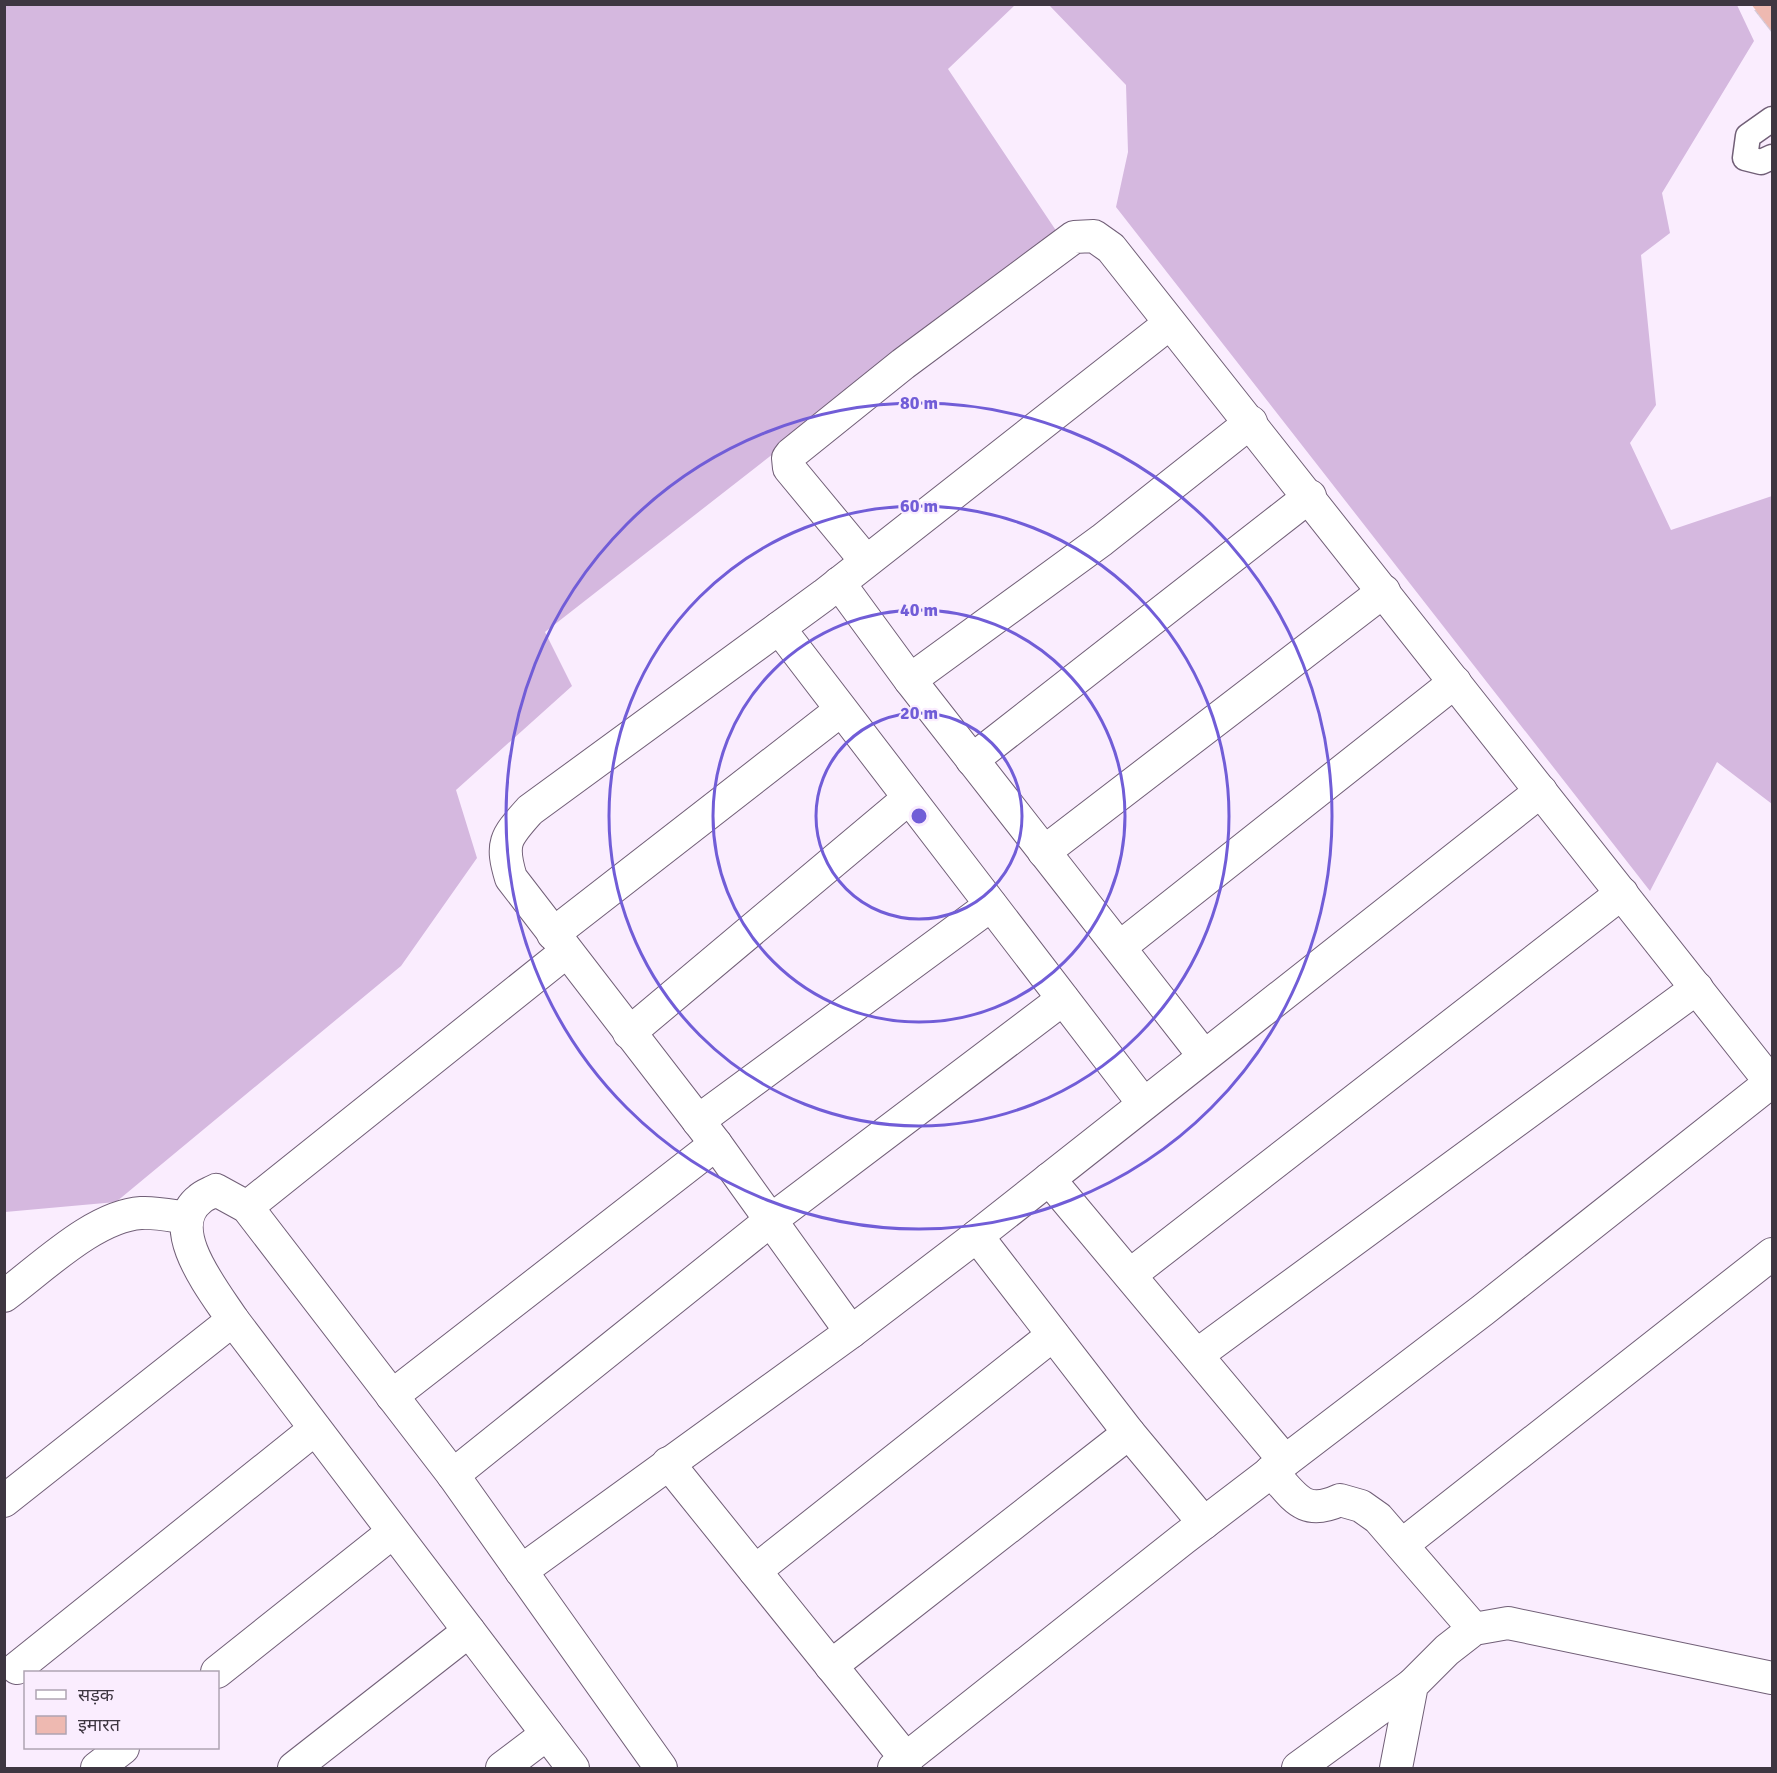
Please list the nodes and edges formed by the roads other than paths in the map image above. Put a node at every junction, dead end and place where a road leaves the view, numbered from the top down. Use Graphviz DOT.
graph roads {
  1 [pos="1773,119"];
  2 [pos="1773,157"];
  3 [pos="1169,324"];
  4 [pos="1251,422"];
  5 [pos="1310,496"];
  6 [pos="866,561"];
  7 [pos="839,583"];
  8 [pos="1384,591"];
  9 [pos="779,628"];
  10 [pos="910,680"];
  11 [pos="1455,682"];
  12 [pos="841,710"];
  13 [pos="972,760"];
  14 [pos="1541,791"];
  15 [pos="909,798"];
  16 [pos="1044,852"];
  17 [pos="1623,893"];
  18 [pos="991,905"];
  19 [pos="559,943"];
  20 [pos="1120,947"];
  21 [pos="1697,988"];
  22 [pos="1063,999"];
  23 [pos="629,1033"];
  24 [pos="1204,1056"];
  25 [pos="1772,1083"];
  26 [pos="1143,1103"];
  27 [pos="707,1132"];
  28 [pos="1049,1179"];
  29 [pos="247,1207"];
  30 [pos="187,1218"];
  31 [pos="771,1220"];
  32 [pos="977,1236"];
  33 [pos="1773,1254"];
  34 [pos="1131,1275"];
  35 [pos="4,1296"];
  36 [pos="233,1320"];
  37 [pos="851,1332"];
  38 [pos="1053,1335"];
  39 [pos="1197,1355"];
  40 [pos="392,1396"];
  41 [pos="315,1428"];
  42 [pos="1129,1433"];
  43 [pos="668,1463"];
  44 [pos="1278,1466"];
  45 [pos="453,1475"];
  46 [pos="4,1500"];
  47 [pos="1204,1523"];
  48 [pos="393,1532"];
  49 [pos="1402,1545"];
  50 [pos="521,1570"];
  51 [pos="755,1571"];
  52 [pos="1474,1629"];
  53 [pos="469,1630"];
  54 [pos="16,1666"];
  55 [pos="831,1666"];
  56 [pos="218,1671"];
  57 [pos="1773,1678"];
  58 [pos="1412,1685"];
  59 [pos="547,1734"];
  60 [pos="80,1749"];
  61 [pos="122,1749"];
  62 [pos="900,1764"];
  63 [pos="96,1768"];
  64 [pos="294,1768"];
  65 [pos="502,1768"];
  66 [pos="573,1768"];
  67 [pos="661,1768"];
  68 [pos="1298,1768"];
  69 [pos="1396,1768"];
  1 -- 2 [label="street"];
  3 -- 4 [label="street"];
  3 -- 6 [label="street"];
  3 -- 6 [label="street"];
  4 -- 5 [label="street"];
  4 -- 10 [label="street"];
  5 -- 8 [label="street"];
  5 -- 13 [label="street"];
  6 -- 7 [label="street"];
  7 -- 9 [label="street"];
  7 -- 10 [label="street"];
  8 -- 11 [label="street"];
  8 -- 16 [label="street"];
  9 -- 12 [label="street"];
  9 -- 19 [label="street"];
  10 -- 13 [label="street"];
  11 -- 14 [label="street"];
  11 -- 20 [label="street"];
  12 -- 15 [label="street"];
  12 -- 19 [label="street"];
  13 -- 16 [label="street"];
  14 -- 17 [label="street"];
  14 -- 24 [label="street"];
  15 -- 18 [label="street"];
  15 -- 23 [label="street"];
  16 -- 20 [label="street"];
  17 -- 21 [label="street"];
  17 -- 34 [label="street"];
  18 -- 22 [label="street"];
  18 -- 27 [label="street"];
  19 -- 23 [label="street"];
  19 -- 29 [label="street"];
  20 -- 24 [label="street"];
  21 -- 25 [label="street"];
  21 -- 39 [label="street"];
  22 -- 26 [label="street"];
  22 -- 31 [label="street"];
  23 -- 27 [label="street"];
  24 -- 26 [label="street"];
  25 -- 44 [label="street"];
  26 -- 28 [label="street"];
  27 -- 31 [label="street"];
  27 -- 40 [label="street"];
  28 -- 32 [label="street"];
  28 -- 34 [label="street"];
  29 -- 30 [label="street"];
  29 -- 40 [label="street"];
  30 -- 35 [label="street"];
  30 -- 36 [label="street"];
  31 -- 37 [label="street"];
  31 -- 45 [label="street"];
  32 -- 37 [label="street"];
  32 -- 38 [label="street"];
  33 -- 49 [label="street"];
  34 -- 39 [label="street"];
  36 -- 41 [label="street"];
  36 -- 46 [label="street"];
  37 -- 43 [label="street"];
  38 -- 42 [label="street"];
  38 -- 51 [label="street"];
  39 -- 44 [label="street"];
  40 -- 45 [label="street"];
  41 -- 48 [label="street"];
  41 -- 54 [label="street"];
  42 -- 47 [label="street"];
  42 -- 55 [label="street"];
  43 -- 50 [label="street"];
  43 -- 51 [label="street"];
  44 -- 47 [label="street"];
  44 -- 49 [label="street"];
  45 -- 50 [label="street"];
  47 -- 62 [label="street"];
  48 -- 53 [label="street"];
  48 -- 56 [label="street"];
  49 -- 52 [label="street"];
  50 -- 67 [label="street"];
  51 -- 55 [label="street"];
  52 -- 57 [label="street"];
  52 -- 58 [label="street"];
  53 -- 59 [label="street"];
  53 -- 64 [label="street"];
  55 -- 62 [label="street"];
  58 -- 68 [label="street"];
  58 -- 69 [label="street"];
  59 -- 65 [label="street"];
  59 -- 66 [label="street"];
  60 -- 63 [label="street"];
  61 -- 63 [label="street"];
}
